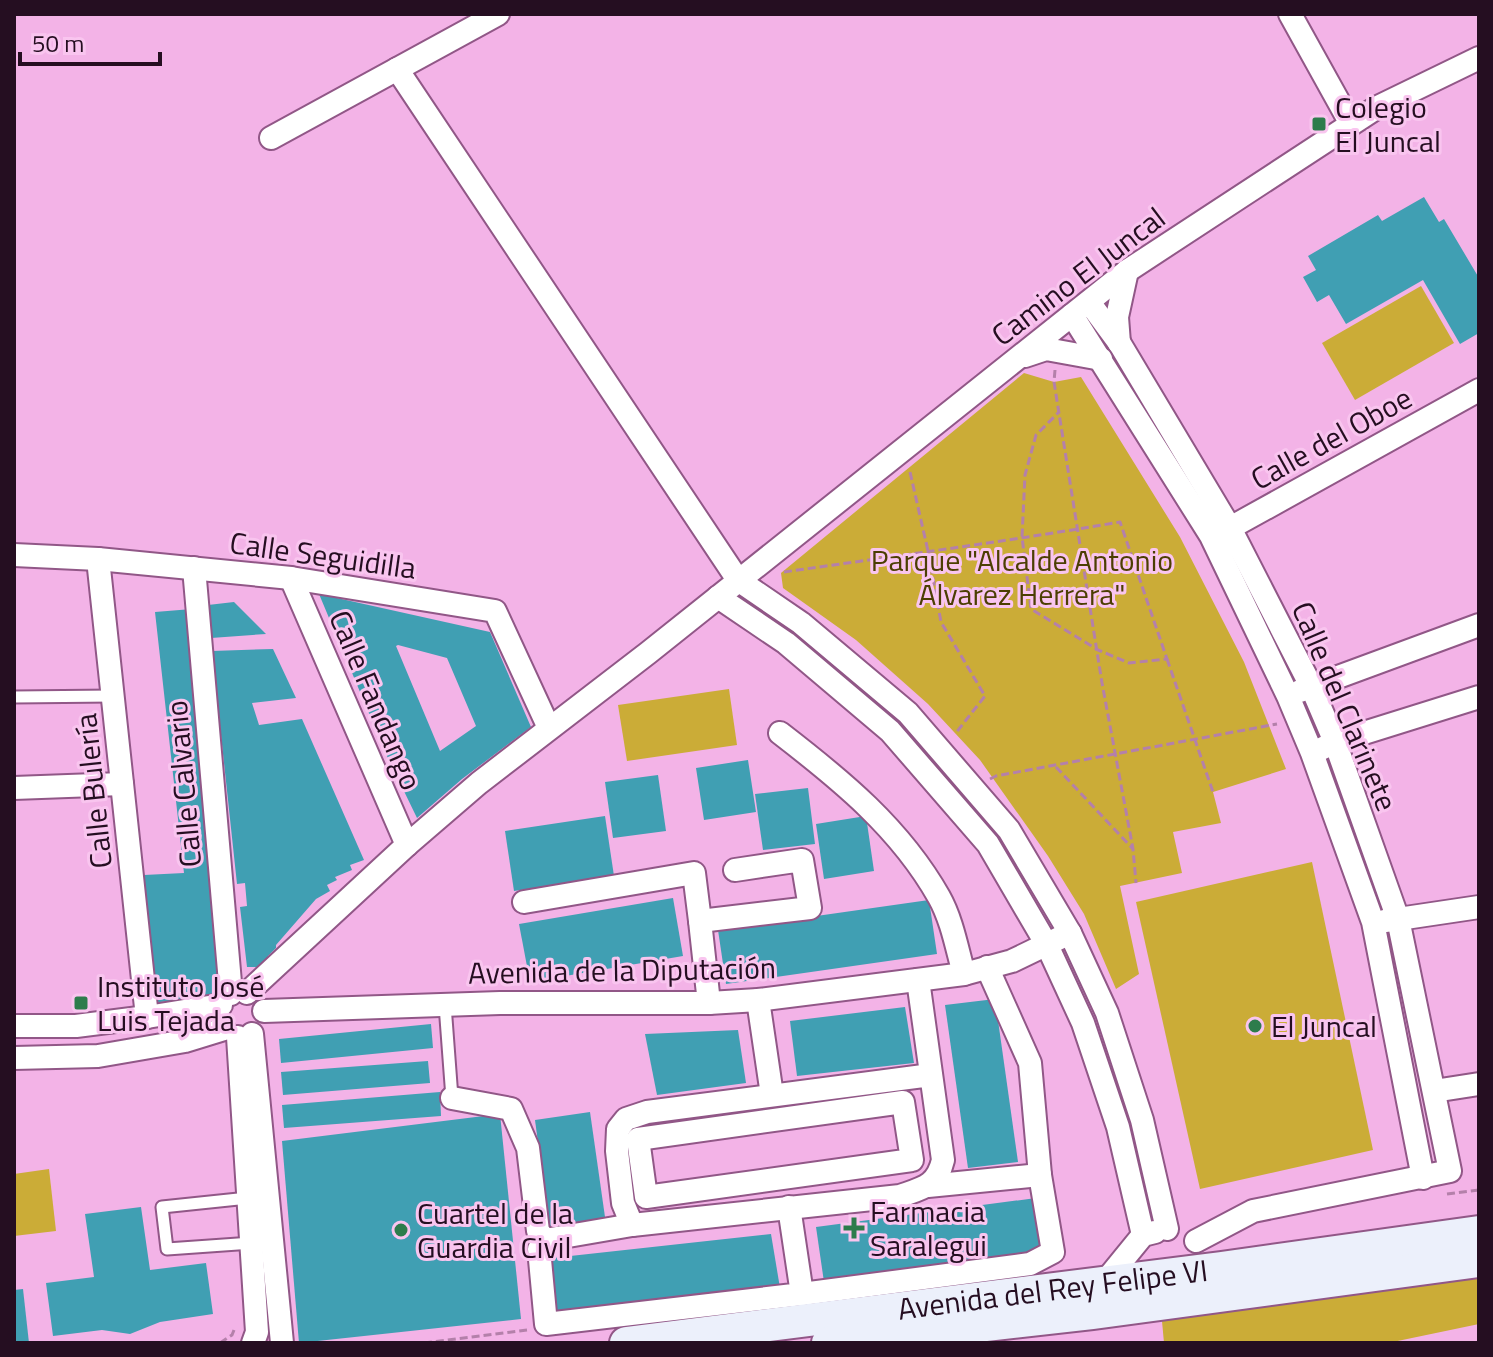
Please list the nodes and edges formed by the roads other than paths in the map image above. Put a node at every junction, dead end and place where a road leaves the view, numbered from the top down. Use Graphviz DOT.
graph roads {
  1 [pos="498,14"];
  2 [pos="1290,14"];
  3 [pos="1479,58"];
  4 [pos="397,69"];
  5 [pos="1351,124"];
  6 [pos="271,138"];
  7 [pos="1127,271"];
  8 [pos="1080,308"];
  9 [pos="1120,344"];
  10 [pos="1101,359"];
  11 [pos="1015,360"];
  12 [pos="1479,390"];
  13 [pos="1220,532"];
  14 [pos="14,555"];
  15 [pos="98,559"];
  16 [pos="194,568"];
  17 [pos="291,578"];
  18 [pos="738,580"];
  19 [pos="718,597"];
  20 [pos="1479,625"];
  21 [pos="1311,686"];
  22 [pos="113,696"];
  23 [pos="1288,696"];
  24 [pos="14,697"];
  25 [pos="1479,697"];
  26 [pos="549,728"];
  27 [pos="780,733"];
  28 [pos="1335,742"];
  29 [pos="1312,753"];
  30 [pos="122,784"];
  31 [pos="14,788"];
  32 [pos="407,845"];
  33 [pos="735,870"];
  34 [pos="524,902"];
  35 [pos="1479,907"];
  36 [pos="1398,919"];
  37 [pos="700,921"];
  38 [pos="1373,922"];
  39 [pos="1070,933"];
  40 [pos="1047,945"];
  41 [pos="987,967"];
  42 [pos="964,974"];
  43 [pos="918,980"];
  44 [pos="233,997"];
  45 [pos="758,1000"];
  46 [pos="709,1003"];
  47 [pos="445,1005"];
  48 [pos="264,1011"];
  49 [pos="147,1017"];
  50 [pos="14,1026"];
  51 [pos="238,1033"];
  52 [pos="14,1058"];
  53 [pos="931,1075"];
  54 [pos="1479,1084"];
  55 [pos="1434,1091"];
  56 [pos="772,1095"];
  57 [pos="452,1098"];
  58 [pos="638,1139"];
  59 [pos="1040,1175"];
  60 [pos="1423,1178"];
  61 [pos="928,1186"];
  62 [pos="248,1198"];
  63 [pos="789,1207"];
  64 [pos="632,1225"];
  65 [pos="1167,1229"];
  66 [pos="1479,1232"];
  67 [pos="1143,1235"];
  68 [pos="545,1240"];
  69 [pos="1196,1241"];
  70 [pos="252,1243"];
  71 [pos="1479,1261"];
  72 [pos="1221,1268"];
  73 [pos="1103,1284"];
  74 [pos="802,1294"];
  75 [pos="253,1343"];
  76 [pos="282,1343"];
  77 [pos="626,1343"];
  78 [pos="828,1343"];
  1 -- 4 [label="street"];
  2 -- 5 [label="street"];
  3 -- 5 [label="street, Camino El Juncal"];
  4 -- 6 [label="street"];
  4 -- 18 [label="street"];
  5 -- 7 [label="street, Camino El Juncal"];
  7 -- 8 [label="street, Camino El Juncal"];
  7 -- 9 [label="street"];
  8 -- 9 [label="street, Calle del Clarinete"];
  8 -- 10 [label="street, Calle del Clarinete"];
  8 -- 11 [label="street, Camino El Juncal"];
  9 -- 13 [label="street, Calle del Clarinete"];
  10 -- 11 [label="street"];
  10 -- 13 [label="street, Calle del Clarinete"];
  11 -- 18 [label="street, Camino El Juncal"];
  12 -- 13 [label="street, Calle del Oboe"];
  13 -- 21 [label="street, Calle del Clarinete"];
  13 -- 23 [label="street, Calle del Clarinete"];
  14 -- 15 [label="street, Calle Seguidilla"];
  15 -- 16 [label="street, Calle Seguidilla"];
  15 -- 22 [label="street, Calle Bulería"];
  16 -- 17 [label="street, Calle Seguidilla"];
  16 -- 44 [label="street, Calle Calvario"];
  17 -- 26 [label="street, Calle Seguidilla"];
  17 -- 32 [label="street, Calle Fandango"];
  18 -- 19 [label="street, Camino El Juncal"];
  18 -- 39 [label="street"];
  19 -- 26 [label="street, Camino El Juncal"];
  19 -- 40 [label="street"];
  20 -- 21 [label="street"];
  21 -- 23 [label="street"];
  21 -- 28 [label="street, Calle del Clarinete"];
  22 -- 24 [label="lane"];
  22 -- 30 [label="street, Calle Bulería"];
  23 -- 29 [label="street, Calle del Clarinete"];
  25 -- 28 [label="street"];
  26 -- 32 [label="street, Camino El Juncal"];
  27 -- 42 [label="street"];
  28 -- 29 [label="street"];
  28 -- 36 [label="street, Calle del Clarinete"];
  29 -- 38 [label="street, Calle del Clarinete"];
  30 -- 31 [label="street"];
  30 -- 49 [label="street, Calle Bulería"];
  32 -- 44 [label="street, Camino El Juncal"];
  33 -- 37 [label="street"];
  34 -- 37 [label="street"];
  35 -- 36 [label="street"];
  36 -- 38 [label="street"];
  36 -- 55 [label="street, Calle del Clarinete"];
  37 -- 46 [label="street"];
  38 -- 60 [label="street, Calle del Clarinete"];
  39 -- 40 [label="street, Avenida de la Diputación"];
  39 -- 65 [label="street"];
  40 -- 41 [label="street, Avenida de la Diputación"];
  40 -- 67 [label="street"];
  41 -- 42 [label="street, Avenida de la Diputación"];
  41 -- 59 [label="street"];
  42 -- 43 [label="street, Avenida de la Diputación"];
  43 -- 45 [label="street, Avenida de la Diputación"];
  43 -- 53 [label="street"];
  44 -- 48 [label="street"];
  44 -- 49 [label="street"];
  44 -- 51 [label="street"];
  45 -- 46 [label="street, Avenida de la Diputación"];
  45 -- 56 [label="street"];
  46 -- 47 [label="street, Avenida de la Diputación"];
  47 -- 48 [label="street, Avenida de la Diputación"];
  47 -- 57 [label="lane"];
  48 -- 51 [label="street"];
  49 -- 50 [label="street"];
  51 -- 52 [label="street"];
  51 -- 62 [label="street"];
  51 -- 76 [label="street"];
  53 -- 56 [label="street"];
  53 -- 61 [label="street"];
  54 -- 55 [label="street"];
  55 -- 60 [label="street, Calle del Clarinete"];
  56 -- 64 [label="street"];
  57 -- 68 [label="street"];
  58 -- 58 [label="street"];
  59 -- 61 [label="street"];
  59 -- 74 [label="street"];
  60 -- 69 [label="street"];
  61 -- 63 [label="street"];
  62 -- 70 [label="street"];
  62 -- 70 [label="lane"];
  63 -- 64 [label="street"];
  63 -- 74 [label="street"];
  64 -- 68 [label="street"];
  65 -- 67 [label="street"];
  65 -- 69 [label="street"];
  66 -- 72 [label="main road, Avenida del Rey Felipe VI"];
  67 -- 73 [label="street"];
  68 -- 74 [label="street"];
  69 -- 72 [label="street"];
  70 -- 75 [label="street"];
  71 -- 78 [label="main road, Avenida del Rey Felipe VI"];
  72 -- 73 [label="main road, Avenida del Rey Felipe VI"];
  73 -- 77 [label="main road, Avenida del Rey Felipe VI"];
}
